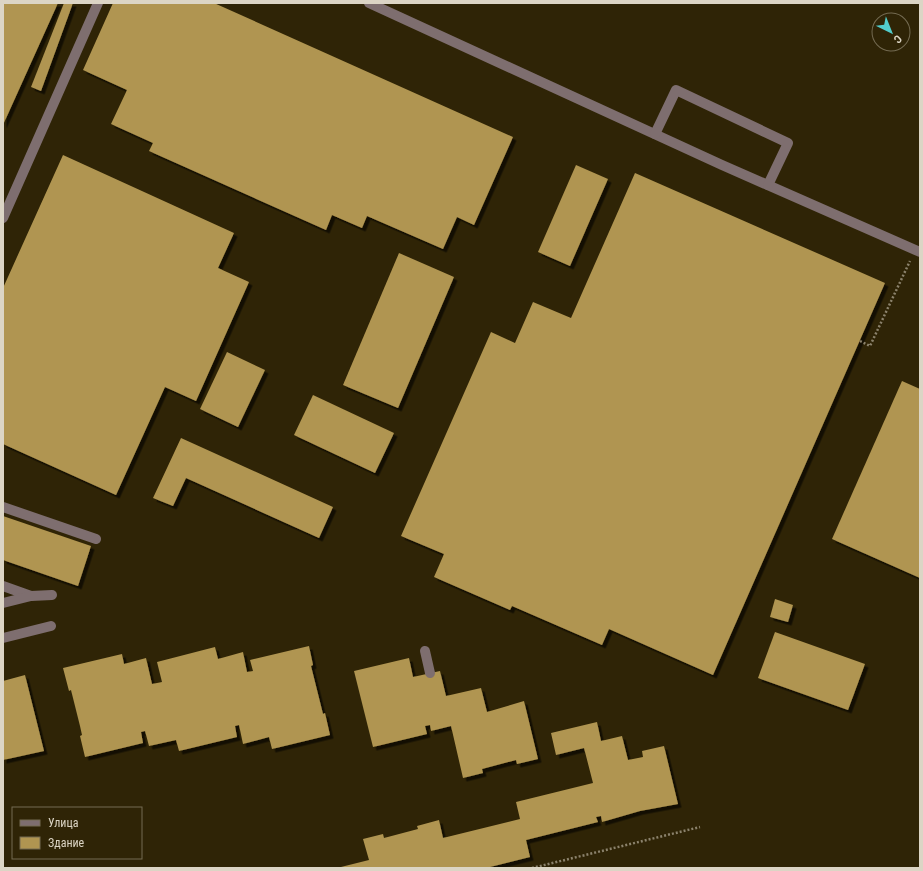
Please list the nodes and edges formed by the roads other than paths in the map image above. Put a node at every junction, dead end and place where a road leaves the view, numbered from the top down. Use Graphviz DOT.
graph roads {
  1 [pos="98,3"];
  2 [pos="369,3"];
  3 [pos="655,134"];
  4 [pos="768,185"];
  5 [pos="3,218"];
  6 [pos="918,251"];
  7 [pos="3,507"];
  8 [pos="96,539"];
  9 [pos="3,586"];
  10 [pos="31,596"];
  11 [pos="52,596"];
  12 [pos="3,603"];
  13 [pos="51,626"];
  14 [pos="3,638"];
  15 [pos="425,651"];
  16 [pos="430,673"];
  1 -- 5 [label="lane"];
  2 -- 3 [label="lane"];
  3 -- 4 [label="lane"];
  3 -- 4 [label="lane"];
  4 -- 6 [label="lane"];
  7 -- 8 [label="lane"];
  9 -- 10 [label="lane"];
  10 -- 11 [label="lane"];
  10 -- 12 [label="lane"];
  13 -- 14 [label="lane"];
  15 -- 16 [label="lane"];
}
